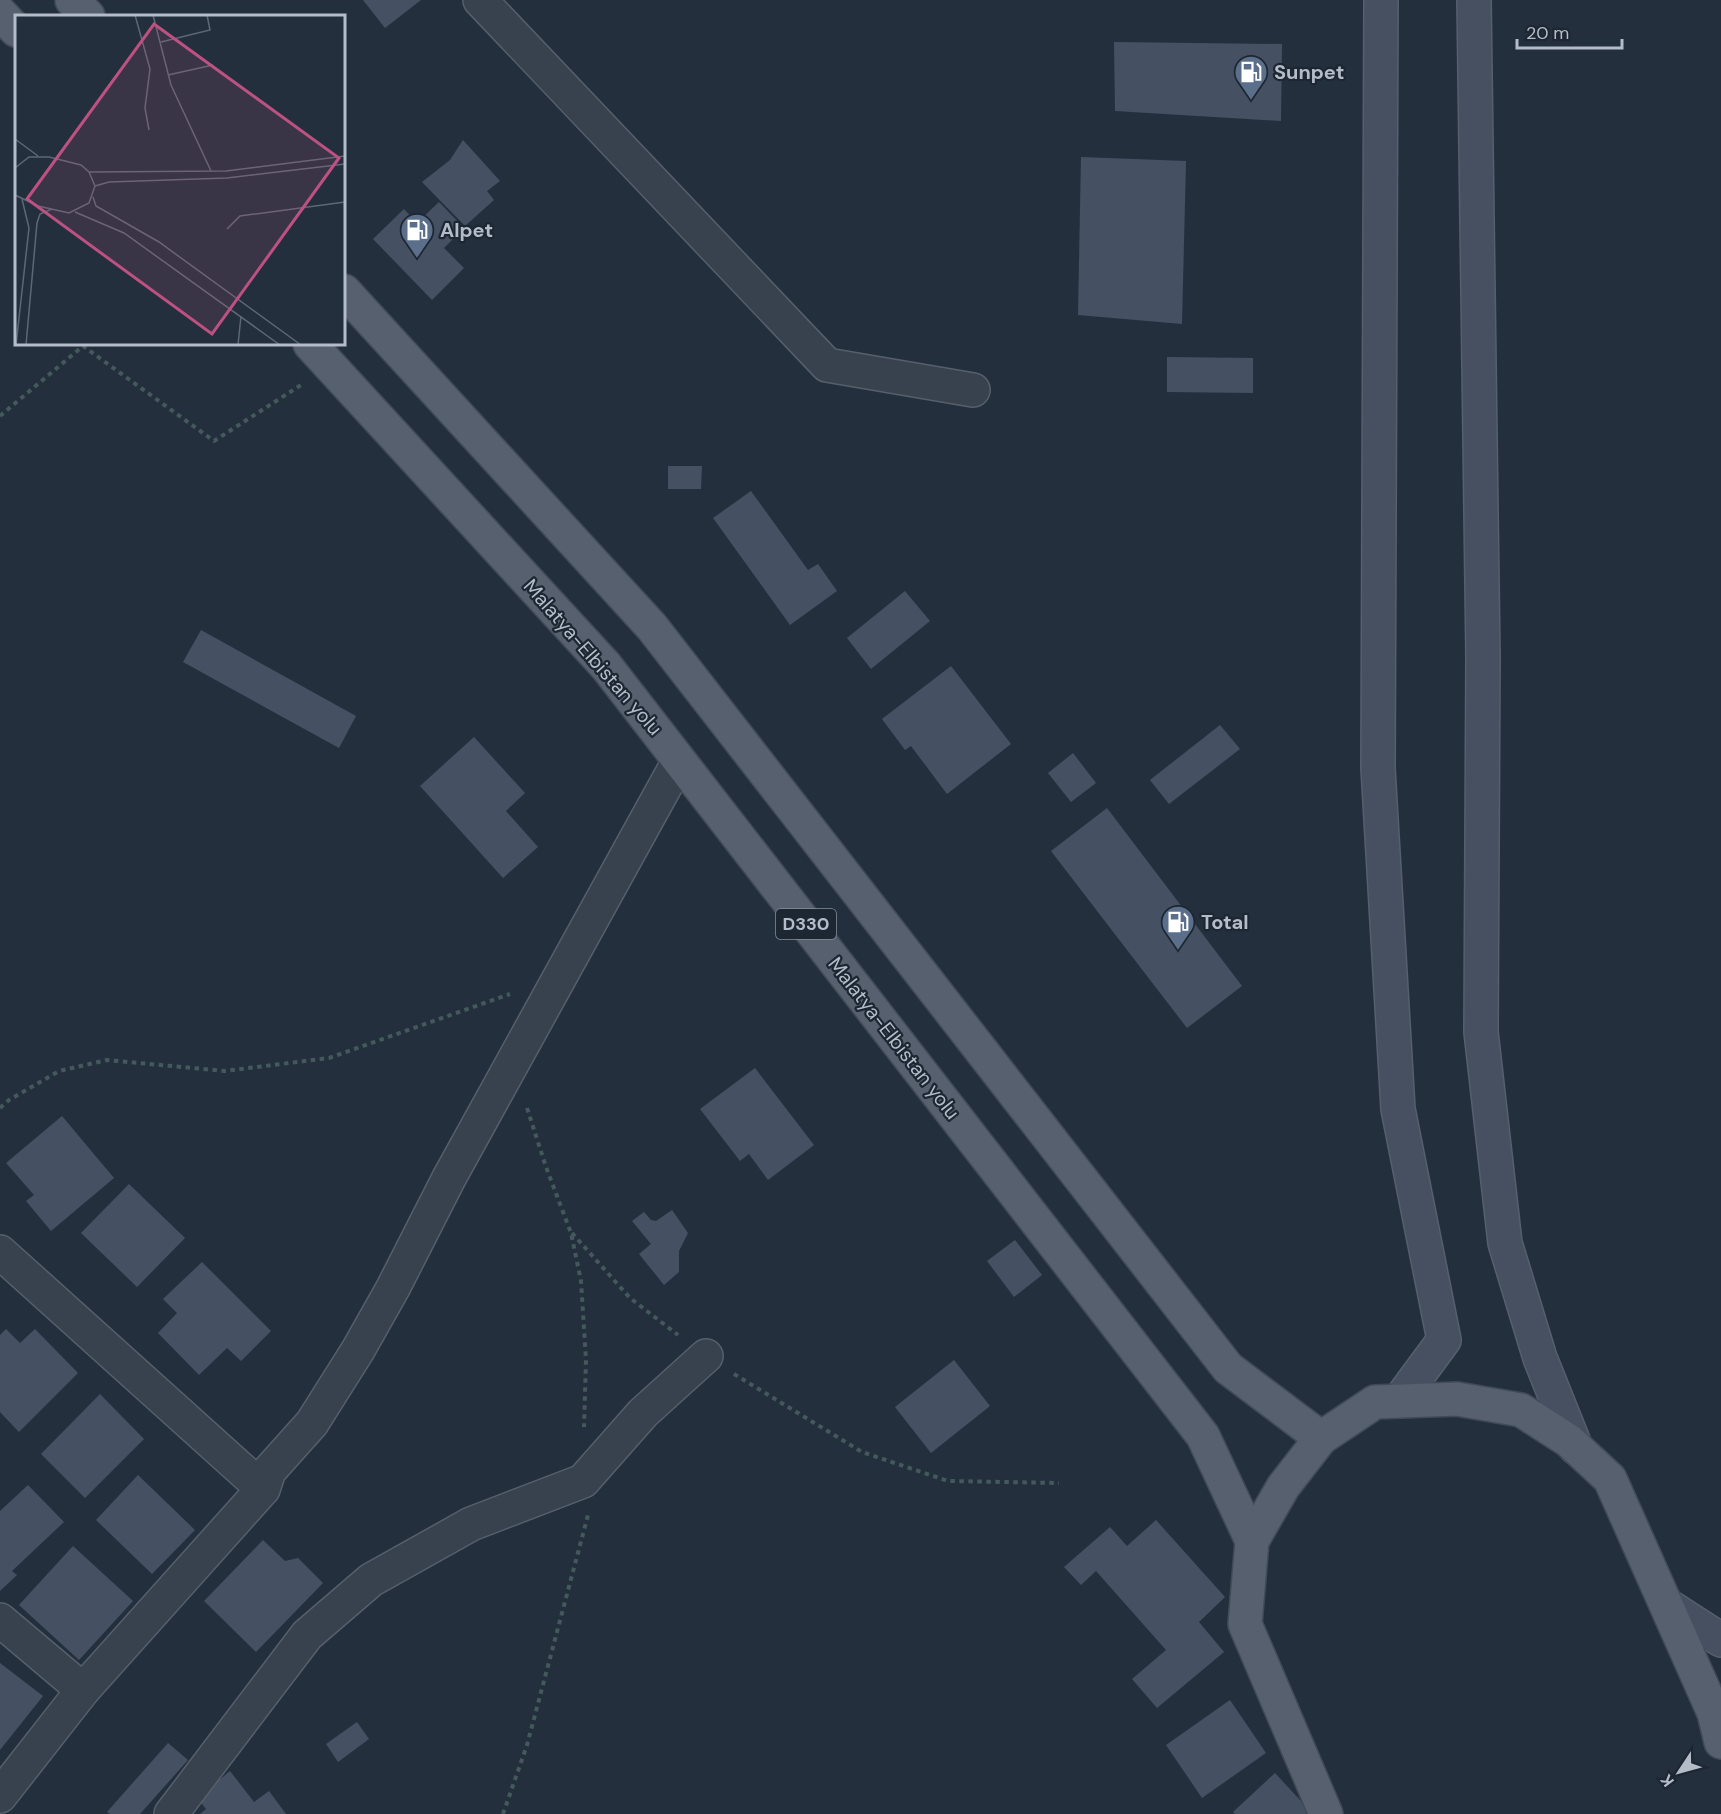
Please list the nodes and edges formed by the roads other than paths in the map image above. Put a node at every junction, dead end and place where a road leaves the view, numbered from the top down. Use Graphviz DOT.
graph roads {
  1 [pos="72,0"];
  2 [pos="480,0"];
  3 [pos="1381,0"];
  4 [pos="1474,0"];
  5 [pos="0,13"];
  6 [pos="87,15"];
  7 [pos="15,29"];
  8 [pos="345,292"];
  9 [pos="321,355"];
  10 [pos="973,390"];
  11 [pos="680,760"];
  12 [pos="0,1252"];
  13 [pos="706,1356"];
  14 [pos="1399,1401"];
  15 [pos="1321,1438"];
  16 [pos="1576,1448"];
  17 [pos="263,1490"];
  18 [pos="1252,1541"];
  19 [pos="1667,1605"];
  20 [pos="0,1620"];
  21 [pos="1721,1640"];
  22 [pos="83,1690"];
  23 [pos="1721,1742"];
  24 [pos="0,1796"];
  25 [pos="171,1814"];
  26 [pos="1326,1814"];
  1 -- 6 [label="main road"];
  2 -- 10 [label="street"];
  3 -- 14 [label="main road"];
  4 -- 16 [label="main road"];
  5 -- 7 [label="main road"];
  8 -- 15 [label="main road, D330"];
  9 -- 11 [label="main road, Malatya-Elbistan yolu / D330"];
  11 -- 17 [label="street"];
  11 -- 18 [label="main road, Malatya-Elbistan yolu / D330"];
  12 -- 17 [label="street"];
  13 -- 25 [label="street"];
  14 -- 15 [label="main road"];
  14 -- 16 [label="main road"];
  15 -- 18 [label="main road"];
  16 -- 19 [label="main road"];
  17 -- 22 [label="street"];
  18 -- 26 [label="main road"];
  19 -- 21 [label="main road"];
  19 -- 23 [label="main road"];
  20 -- 22 [label="street"];
  22 -- 24 [label="street"];
}
